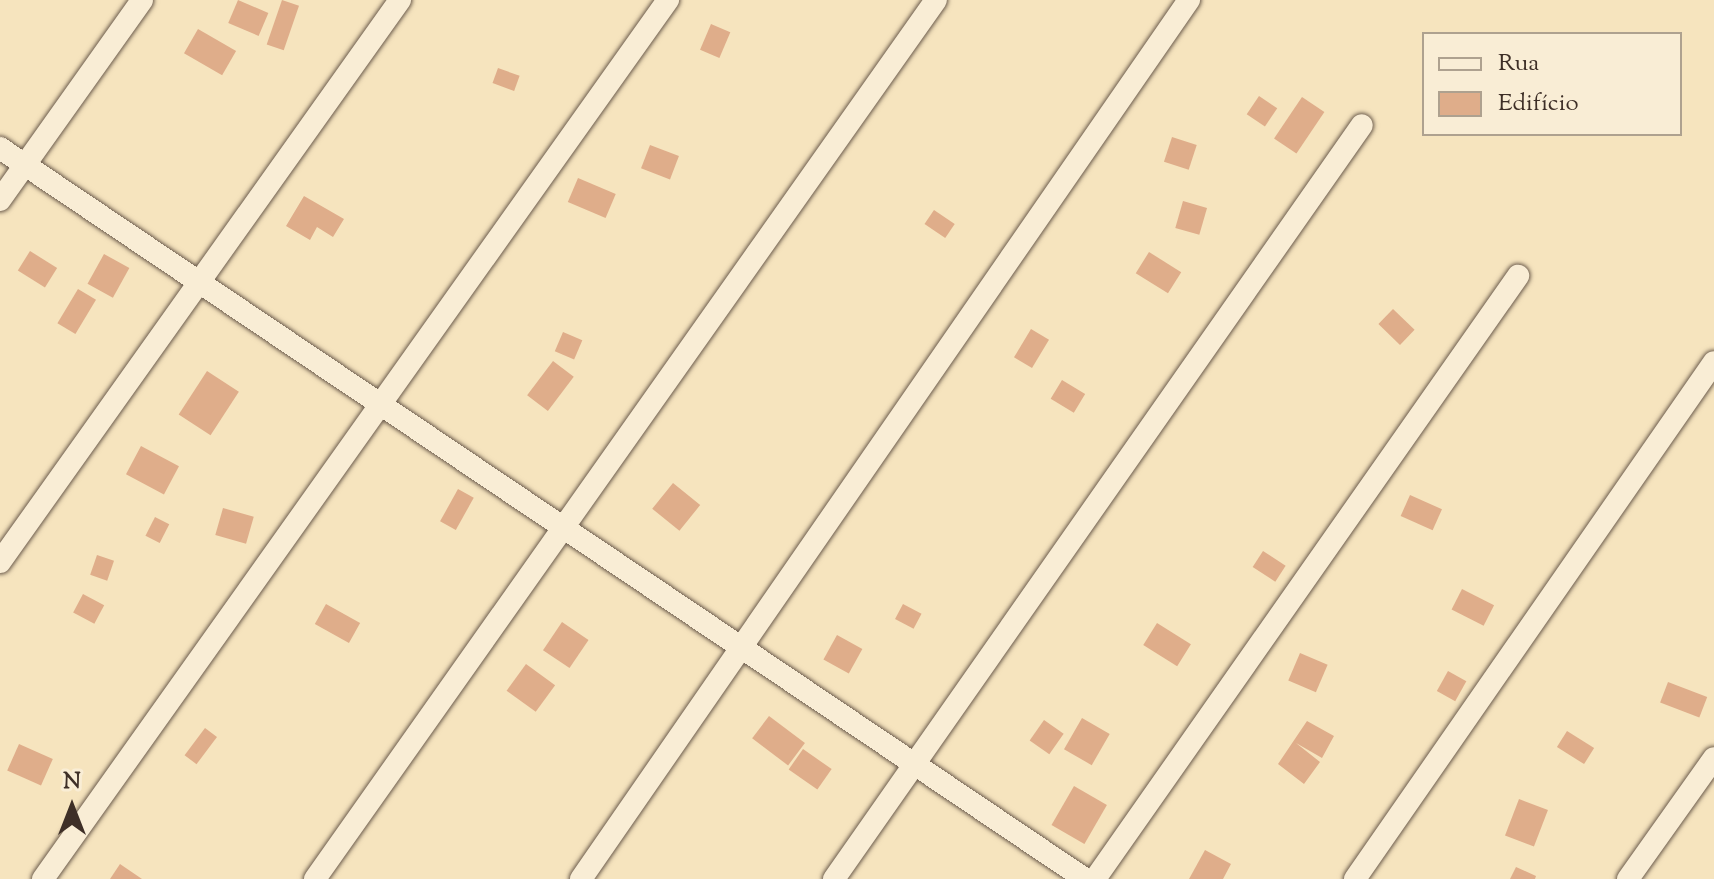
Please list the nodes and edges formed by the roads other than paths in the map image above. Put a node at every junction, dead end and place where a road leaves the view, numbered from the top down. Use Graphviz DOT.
graph roads {
  1 [pos="142,0"];
  2 [pos="400,0"];
  3 [pos="668,0"];
  4 [pos="936,0"];
  5 [pos="1189,0"];
  6 [pos="1362,125"];
  7 [pos="0,148"];
  8 [pos="25,165"];
  9 [pos="0,200"];
  10 [pos="1518,276"];
  11 [pos="199,282"];
  12 [pos="1714,362"];
  13 [pos="380,404"];
  14 [pos="563,528"];
  15 [pos="0,562"];
  16 [pos="741,647"];
  17 [pos="1714,758"];
  18 [pos="914,764"];
  19 [pos="43,879"];
  20 [pos="315,879"];
  21 [pos="581,879"];
  22 [pos="834,879"];
  23 [pos="1085,879"];
  24 [pos="1095,879"];
  25 [pos="1355,879"];
  26 [pos="1628,879"];
  1 -- 8 [label="street"];
  2 -- 11 [label="street"];
  3 -- 13 [label="street"];
  4 -- 14 [label="street"];
  5 -- 16 [label="street"];
  6 -- 18 [label="street"];
  7 -- 8 [label="street"];
  8 -- 9 [label="street"];
  8 -- 11 [label="street"];
  10 -- 24 [label="street"];
  11 -- 13 [label="street"];
  11 -- 15 [label="street"];
  12 -- 25 [label="street"];
  13 -- 14 [label="street"];
  13 -- 19 [label="street"];
  14 -- 16 [label="street"];
  14 -- 20 [label="street"];
  16 -- 18 [label="street"];
  16 -- 21 [label="street"];
  17 -- 26 [label="street"];
  18 -- 22 [label="street"];
  18 -- 23 [label="street"];
}
